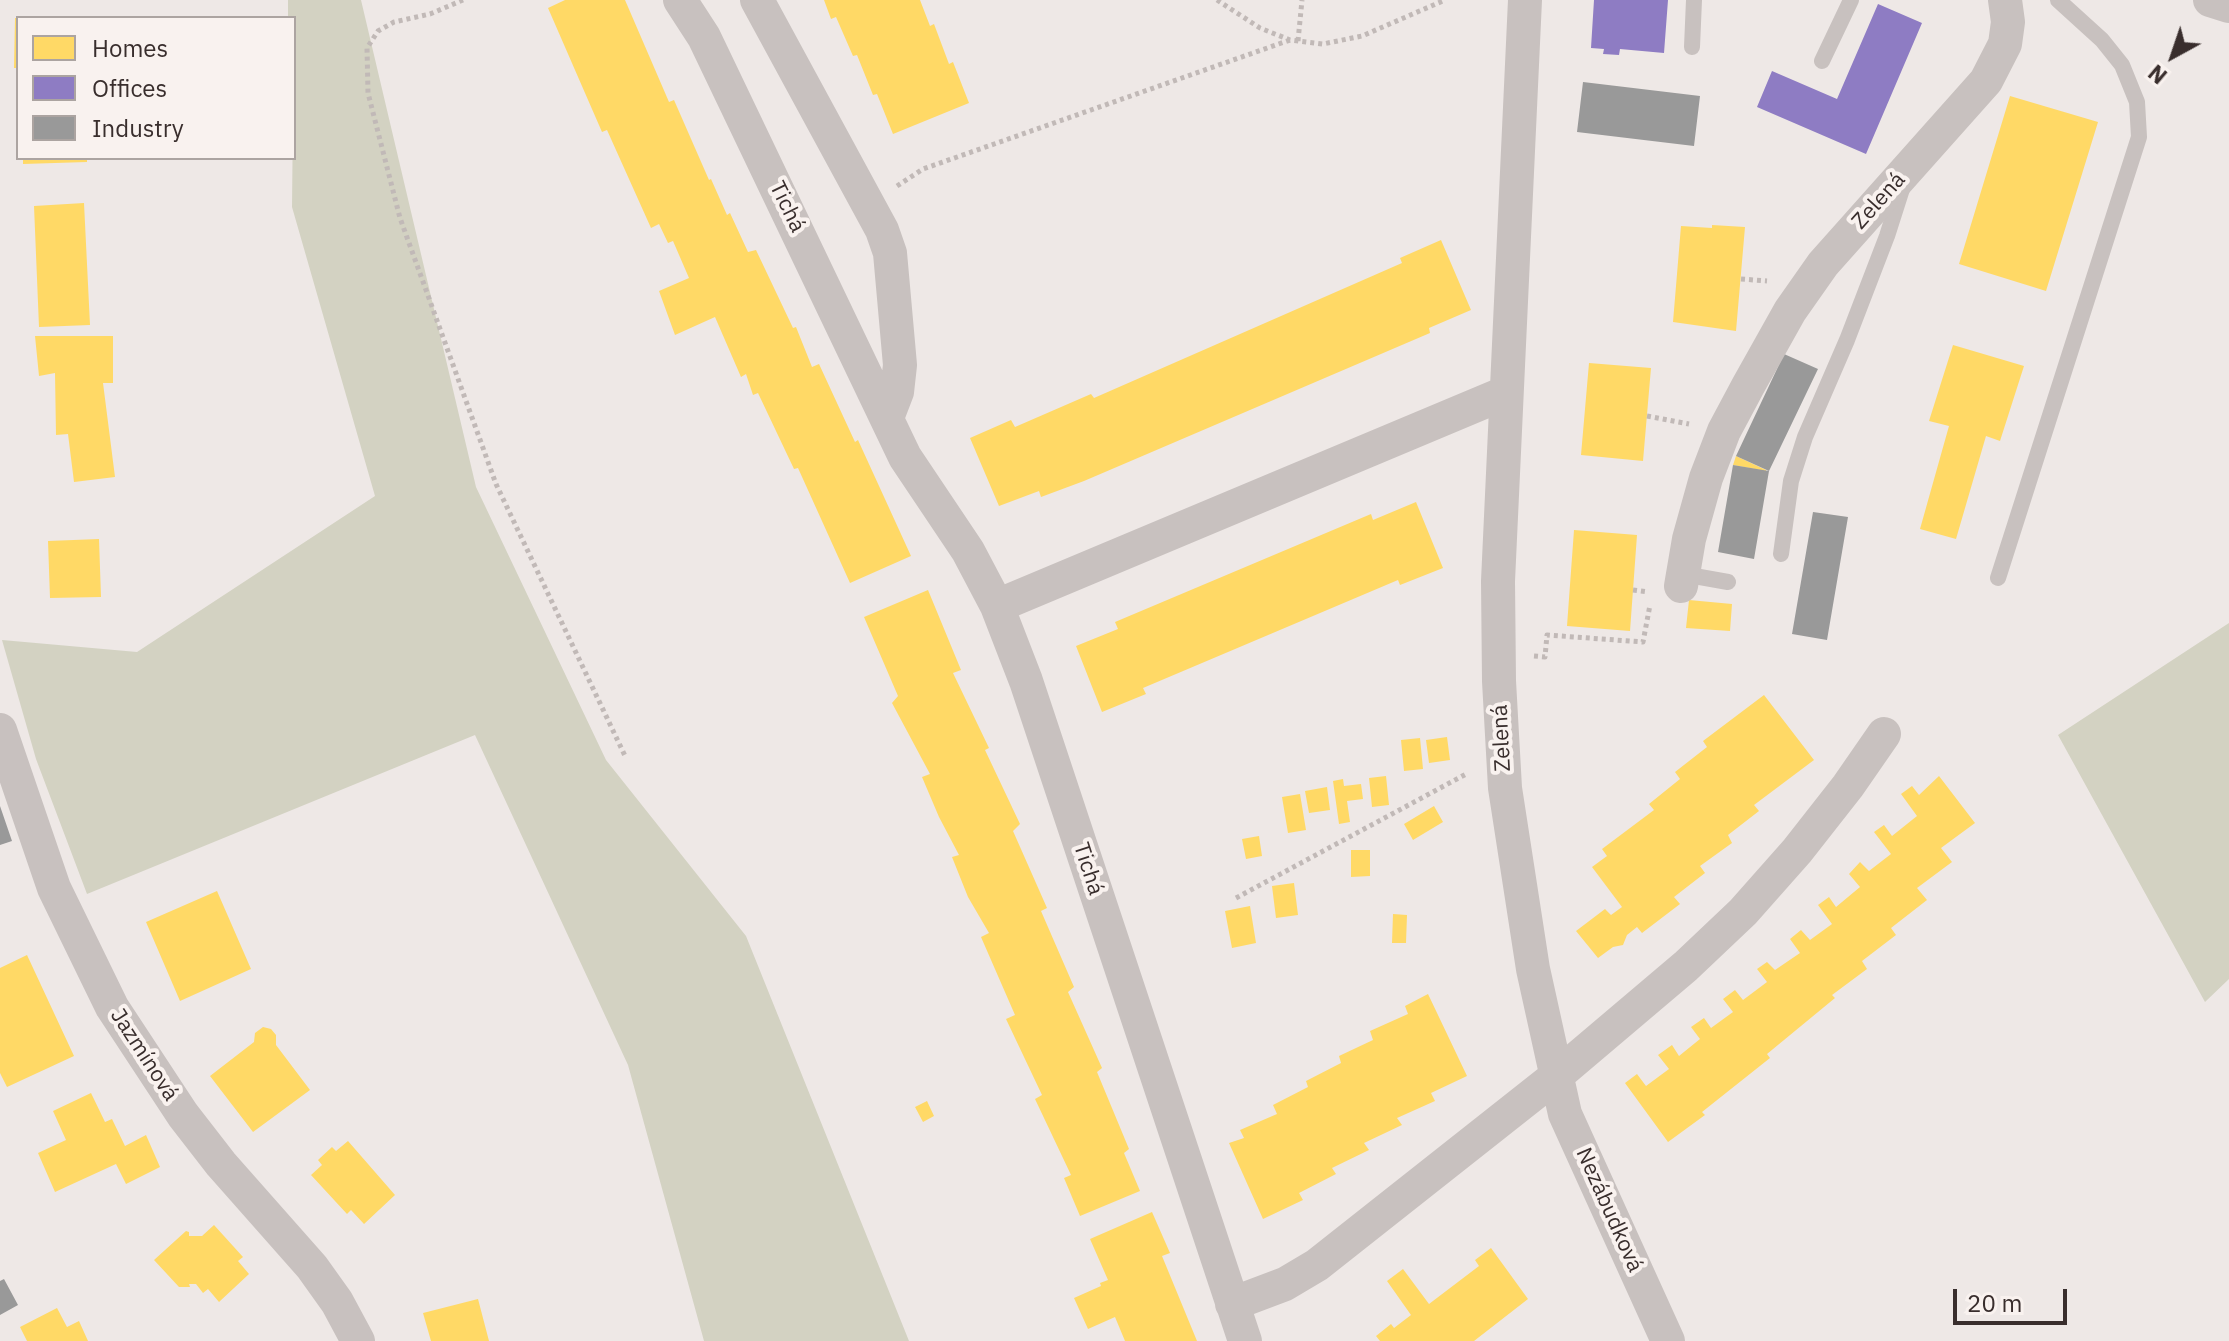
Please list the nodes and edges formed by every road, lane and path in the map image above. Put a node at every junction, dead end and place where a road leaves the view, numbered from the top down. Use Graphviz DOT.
graph roads {
  1 [pos="463,0"];
  2 [pos="680,0"];
  3 [pos="757,0"];
  4 [pos="1217,0"];
  5 [pos="1302,0"];
  6 [pos="1445,0"];
  7 [pos="1525,0"];
  8 [pos="1694,0"];
  9 [pos="1851,0"];
  10 [pos="2005,0"];
  11 [pos="2058,0"];
  12 [pos="2210,0"];
  13 [pos="2229,6"];
  14 [pos="1290,40"];
  15 [pos="1298,41"];
  16 [pos="1692,47"];
  17 [pos="1822,61"];
  18 [pos="1909,168"];
  19 [pos="874,215"];
  20 [pos="1741,279"];
  21 [pos="1770,281"];
  22 [pos="1505,393"];
  23 [pos="1647,416"];
  24 [pos="887,418"];
  25 [pos="1686,424"];
  26 [pos="1781,554"];
  27 [pos="1998,578"];
  28 [pos="1728,582"];
  29 [pos="1672,584"];
  30 [pos="997,606"];
  31 [pos="1527,655"];
  32 [pos="0,730"];
  33 [pos="1884,734"];
  34 [pos="1503,755"];
  35 [pos="626,758"];
  36 [pos="1236,898"];
  37 [pos="1555,1077"];
  38 [pos="1232,1304"];
  39 [pos="358,1341"];
  40 [pos="1245,1341"];
  41 [pos="1668,1341"];
  1 -- 35 [label="path"];
  2 -- 24 [label="street, Tichá"];
  3 -- 19 [label="street"];
  4 -- 14 [label="path"];
  5 -- 15 [label="path"];
  6 -- 15 [label="path"];
  7 -- 22 [label="street, Zelená"];
  8 -- 16 [label="lane"];
  9 -- 17 [label="lane"];
  10 -- 18 [label="street, Zelená"];
  11 -- 27 [label="lane"];
  12 -- 13 [label="street"];
  14 -- 15 [label="path"];
  14 -- 19 [label="path"];
  18 -- 26 [label="lane"];
  18 -- 29 [label="street, Zelená"];
  19 -- 24 [label="street"];
  20 -- 21 [label="path"];
  22 -- 30 [label="street"];
  22 -- 34 [label="street, Zelená"];
  23 -- 25 [label="path"];
  24 -- 30 [label="street, Tichá"];
  28 -- 29 [label="lane"];
  29 -- 31 [label="path"];
  30 -- 38 [label="street, Tichá"];
  32 -- 39 [label="street, Jazmínová"];
  33 -- 37 [label="street"];
  34 -- 36 [label="path"];
  34 -- 37 [label="street, Zelená"];
  37 -- 38 [label="street"];
  37 -- 41 [label="street, Nezábudková"];
  38 -- 40 [label="street, Tichá"];
}
